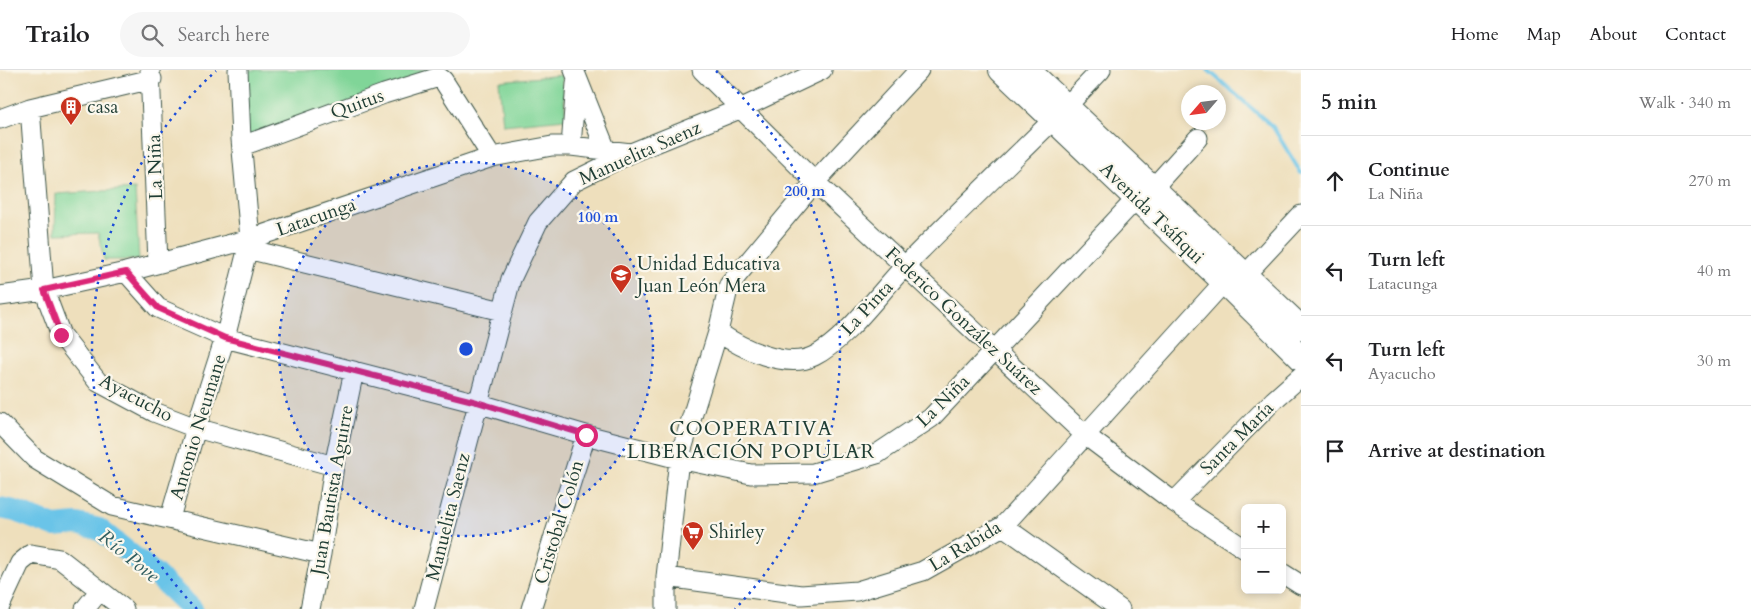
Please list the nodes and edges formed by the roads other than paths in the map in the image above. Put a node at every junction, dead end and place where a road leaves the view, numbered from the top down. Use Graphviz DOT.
graph roads {
  1 [pos="238,70"];
  2 [pos="702,70"];
  3 [pos="822,70"];
  4 [pos="919,70"];
  5 [pos="1002,70"];
  6 [pos="1028,70"];
  7 [pos="1101,70"];
  8 [pos="151,75"];
  9 [pos="575,75"];
  10 [pos="30,108"];
  11 [pos="742,108"];
  12 [pos="1060,113"];
  13 [pos="0,119"];
  14 [pos="1198,138"];
  15 [pos="242,146"];
  16 [pos="572,146"];
  17 [pos="606,150"];
  18 [pos="631,153"];
  19 [pos="492,157"];
  20 [pos="815,182"];
  21 [pos="1144,194"];
  22 [pos="1301,215"];
  23 [pos="248,244"];
  24 [pos="158,263"];
  25 [pos="905,266"];
  26 [pos="126,272"];
  27 [pos="1235,279"];
  28 [pos="44,290"];
  29 [pos="0,296"];
  30 [pos="502,311"];
  31 [pos="1301,328"];
  32 [pos="718,332"];
  33 [pos="225,338"];
  34 [pos="995,349"];
  35 [pos="1301,358"];
  36 [pos="354,371"];
  37 [pos="1301,376"];
  38 [pos="477,402"];
  39 [pos="0,423"];
  40 [pos="196,428"];
  41 [pos="586,435"];
  42 [pos="1085,435"];
  43 [pos="679,459"];
  44 [pos="334,466"];
  45 [pos="1174,502"];
  46 [pos="170,518"];
  47 [pos="1003,526"];
  48 [pos="1241,546"];
  49 [pos="321,554"];
  50 [pos="1286,576"];
  51 [pos="666,577"];
  52 [pos="1301,585"];
  53 [pos="100,590"];
  54 [pos="833,602"];
  55 [pos="0,606"];
  56 [pos="85,609"];
  57 [pos="124,609"];
  58 [pos="310,609"];
  59 [pos="424,609"];
  60 [pos="531,609"];
  61 [pos="666,609"];
  62 [pos="1120,609"];
  1 -- 15 [label="street, Antonio Neumane"];
  2 -- 11 [label="street, Federico González Suárez"];
  3 -- 11 [label="street, Manuelita Saenz"];
  4 -- 20 [label="street"];
  5 -- 12 [label="main road, Avenida Tsáfiqui"];
  6 -- 12 [label="main road, Avenida Tsáfiqui"];
  7 -- 12 [label="street, La Pinta"];
  8 -- 10 [label="street"];
  8 -- 24 [label="street, La Niña"];
  9 -- 16 [label="street"];
  9 -- 17 [label="street"];
  10 -- 13 [label="street"];
  10 -- 28 [label="street, Ayacucho"];
  11 -- 18 [label="street, Manuelita Saenz"];
  11 -- 20 [label="street, Federico González Suárez"];
  12 -- 21 [label="main road, Avenida Tsáfiqui"];
  12 -- 25 [label="street, La Pinta"];
  14 -- 21 [label="street, La Niña"];
  15 -- 19 [label="street, Quitus"];
  15 -- 23 [label="street, Antonio Neumane"];
  16 -- 17 [label="street, Latacunga"];
  16 -- 19 [label="street, Latacunga"];
  17 -- 18 [label="street, Latacunga"];
  18 -- 30 [label="street, Manuelita Saenz"];
  19 -- 23 [label="street, Latacunga"];
  20 -- 25 [label="street, Federico González Suárez"];
  20 -- 32 [label="street"];
  21 -- 27 [label="main road, Avenida Tsáfiqui"];
  21 -- 34 [label="street, La Niña"];
  22 -- 27 [label="street, La Rabida"];
  23 -- 24 [label="street, Latacunga"];
  23 -- 30 [label="street"];
  23 -- 33 [label="street, Antonio Neumane"];
  24 -- 26 [label="street, Latacunga"];
  25 -- 32 [label="street, La Pinta"];
  25 -- 34 [label="street, Federico González Suárez"];
  26 -- 28 [label="street, Latacunga"];
  26 -- 33 [label="street, La Niña"];
  27 -- 31 [label="main road, Avenida Tsáfiqui"];
  27 -- 35 [label="main road, Avenida Tsáfiqui"];
  27 -- 42 [label="street, La Rabida"];
  28 -- 29 [label="street, Latacunga"];
  28 -- 40 [label="street, Ayacucho"];
  30 -- 38 [label="street, Manuelita Saenz"];
  32 -- 43 [label="street"];
  33 -- 36 [label="street, La Niña"];
  33 -- 40 [label="street, Antonio Neumane"];
  34 -- 42 [label="street, Federico González Suárez"];
  34 -- 43 [label="street, La Niña"];
  36 -- 38 [label="street, La Niña"];
  36 -- 44 [label="street, Juan Bautista Aguirre"];
  37 -- 45 [label="street, Santa María"];
  38 -- 41 [label="street, La Niña"];
  38 -- 59 [label="street, Manuelita Saenz"];
  39 -- 46 [label="street"];
  40 -- 44 [label="street, Ayacucho"];
  40 -- 46 [label="street, Antonio Neumane"];
  41 -- 43 [label="street, La Niña"];
  41 -- 60 [label="street, Cristobal Colón"];
  42 -- 45 [label="street, Federico González Suárez"];
  42 -- 47 [label="street, La Rabida"];
  43 -- 51 [label="street"];
  44 -- 49 [label="street, Juan Bautista Aguirre"];
  45 -- 48 [label="street, Federico González Suárez"];
  46 -- 49 [label="street"];
  47 -- 54 [label="street, La Rabida"];
  47 -- 62 [label="street"];
  49 -- 58 [label="street, Juan Bautista Aguirre"];
  50 -- 52 [label="street"];
  51 -- 54 [label="street, La Rabida"];
  51 -- 61 [label="street"];
  53 -- 55 [label="street"];
  53 -- 56 [label="street"];
  53 -- 57 [label="street"];
}
